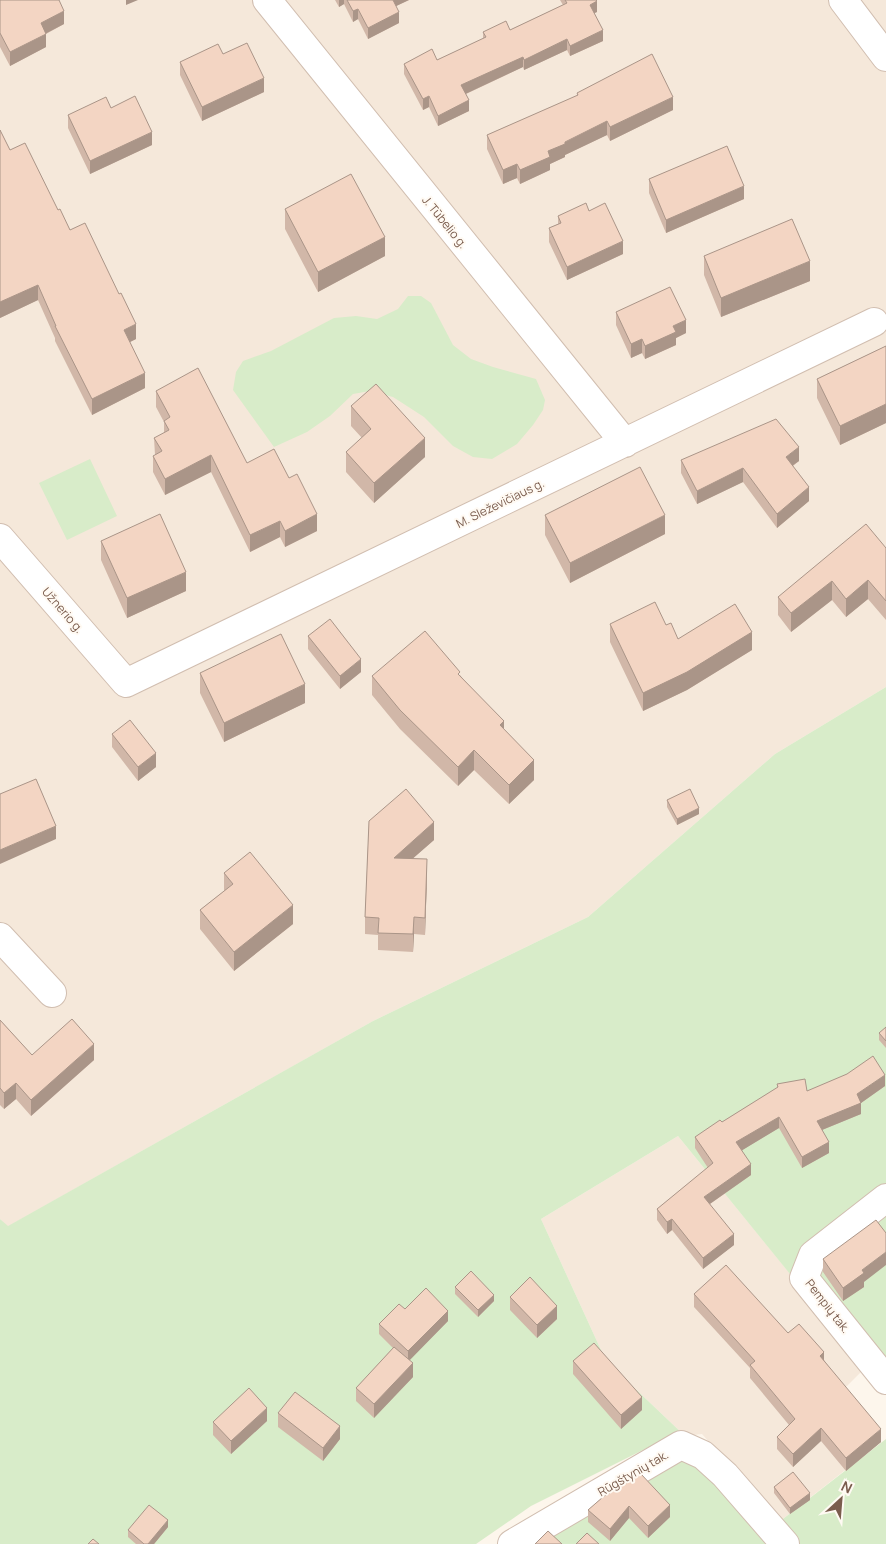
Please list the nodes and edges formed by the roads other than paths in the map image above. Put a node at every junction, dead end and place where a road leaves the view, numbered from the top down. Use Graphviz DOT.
graph roads {
  1 [pos="268,0"];
  2 [pos="843,0"];
  3 [pos="886,57"];
  4 [pos="874,322"];
  5 [pos="625,443"];
  6 [pos="0,538"];
  7 [pos="126,683"];
  8 [pos="0,936"];
  9 [pos="52,993"];
  10 [pos="886,1198"];
  11 [pos="886,1380"];
  12 [pos="512,1544"];
  13 [pos="784,1544"];
  1 -- 5 [label="street, J. Tūbelio g."];
  2 -- 3 [label="street"];
  4 -- 5 [label="street, M. Sleževičiaus g."];
  5 -- 7 [label="street, M. Sleževičiaus g."];
  6 -- 7 [label="street, Užnerio g."];
  8 -- 9 [label="street"];
  10 -- 11 [label="street, Pempių tak."];
  12 -- 13 [label="street, Rūgštynių tak."];
}
